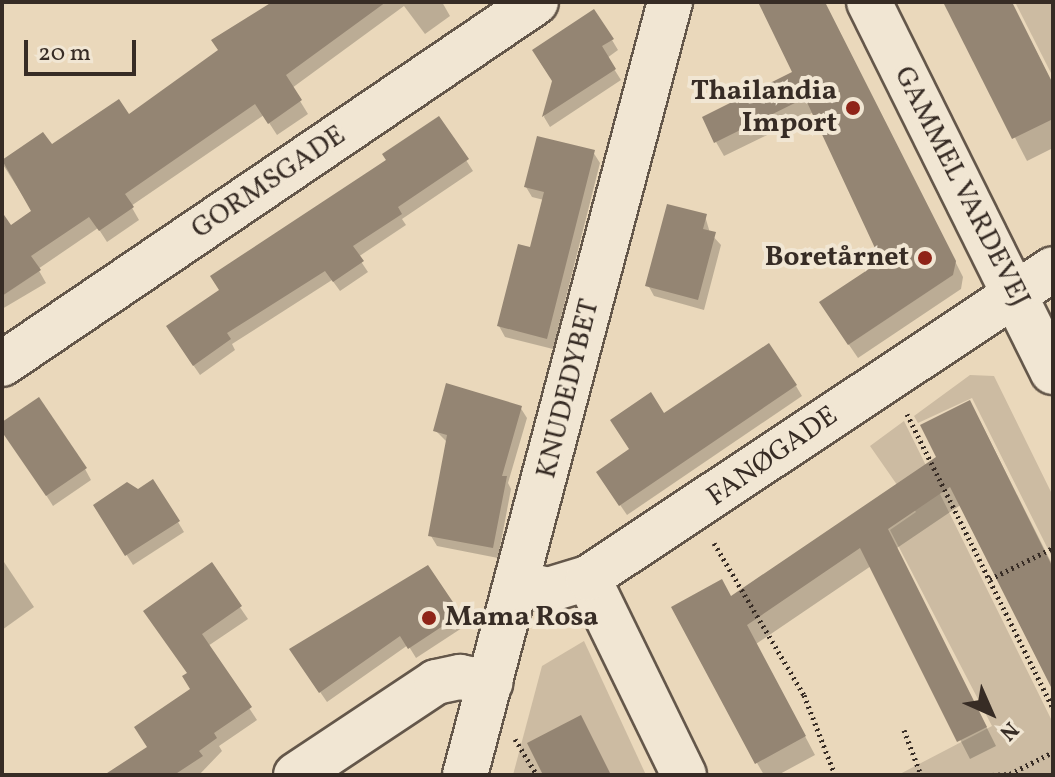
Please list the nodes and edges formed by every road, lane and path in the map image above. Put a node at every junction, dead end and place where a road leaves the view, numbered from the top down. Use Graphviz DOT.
graph roads {
  1 [pos="536,2"];
  2 [pos="670,2"];
  3 [pos="869,2"];
  4 [pos="1053,269"];
  5 [pos="1014,292"];
  6 [pos="2,364"];
  7 [pos="1053,372"];
  8 [pos="889,377"];
  9 [pos="695,511"];
  10 [pos="1053,548"];
  11 [pos="588,578"];
  12 [pos="990,579"];
  13 [pos="520,583"];
  14 [pos="490,683"];
  15 [pos="1053,708"];
  16 [pos="904,730"];
  17 [pos="1053,752"];
  18 [pos="296,775"];
  19 [pos="465,775"];
  20 [pos="684,775"];
  21 [pos="835,775"];
  22 [pos="921,775"];
  23 [pos="992,775"];
  1 -- 6 [label="street, GORMSGADE"];
  2 -- 13 [label="street, KNUDEDYBET"];
  3 -- 5 [label="street, GAMMEL VARDEVEJ"];
  4 -- 5 [label="street, FANØGADE"];
  5 -- 7 [label="street, GAMMEL VARDEVEJ"];
  5 -- 8 [label="street, FANØGADE"];
  8 -- 9 [label="street, FANØGADE"];
  8 -- 12 [label="path"];
  9 -- 11 [label="street, FANØGADE"];
  9 -- 21 [label="path"];
  10 -- 12 [label="path"];
  11 -- 13 [label="street, FANØGADE"];
  11 -- 20 [label="street"];
  12 -- 15 [label="path"];
  13 -- 14 [label="street, KNUDEDYBET"];
  14 -- 18 [label="street"];
  14 -- 19 [label="street, KNUDEDYBET"];
  16 -- 22 [label="path"];
  17 -- 23 [label="path"];
}
